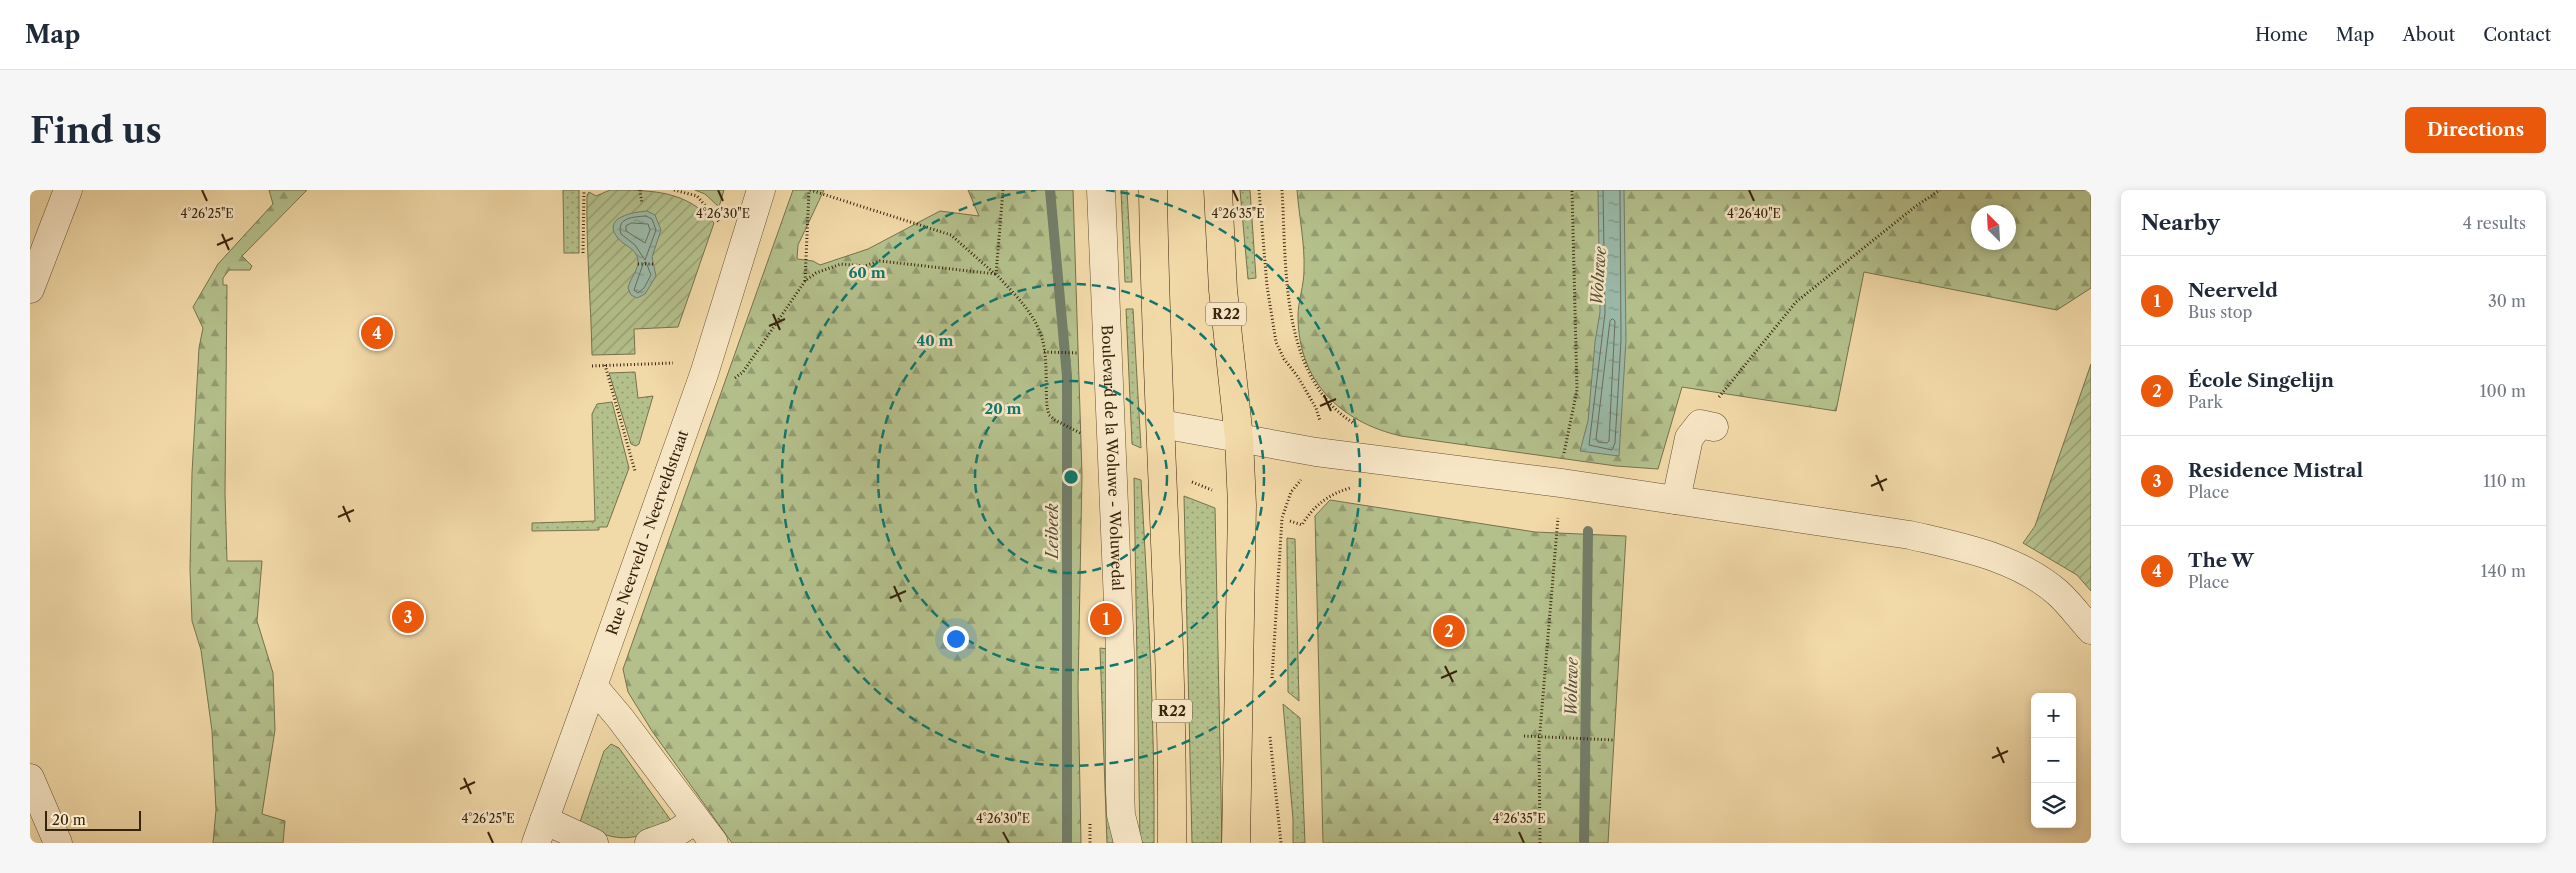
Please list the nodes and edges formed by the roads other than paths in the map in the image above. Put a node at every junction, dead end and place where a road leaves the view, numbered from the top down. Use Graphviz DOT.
graph roads {
  1 [pos="68,190"];
  2 [pos="762,190"];
  3 [pos="1101,190"];
  4 [pos="1153,190"];
  5 [pos="1218,190"];
  6 [pos="30,289"];
  7 [pos="1161,424"];
  8 [pos="1714,426"];
  9 [pos="1239,438"];
  10 [pos="1676,500"];
  11 [pos="2091,630"];
  12 [pos="592,686"];
  13 [pos="30,778"];
  14 [pos="696,820"];
  15 [pos="540,832"];
  16 [pos="58,843"];
  17 [pos="594,843"];
  18 [pos="649,843"];
  19 [pos="714,843"];
  20 [pos="1128,843"];
  21 [pos="1172,843"];
  22 [pos="1236,843"];
  1 -- 6 [label="street"];
  2 -- 12 [label="street, Rue Neerveld - Neerveldstraat"];
  3 -- 20 [label="street, Boulevard de la Woluwe - Woluwedal"];
  4 -- 7 [label="highway, R22"];
  5 -- 9 [label="highway, R22"];
  7 -- 9 [label="street"];
  7 -- 21 [label="highway, R22"];
  8 -- 10 [label="street"];
  9 -- 10 [label="street"];
  9 -- 22 [label="highway, R22"];
  10 -- 11 [label="street"];
  12 -- 14 [label="street"];
  12 -- 15 [label="street, Rue Neerveld - Neerveldstraat"];
  13 -- 16 [label="street"];
  14 -- 18 [label="street"];
  14 -- 19 [label="street"];
  15 -- 17 [label="street"];
}
